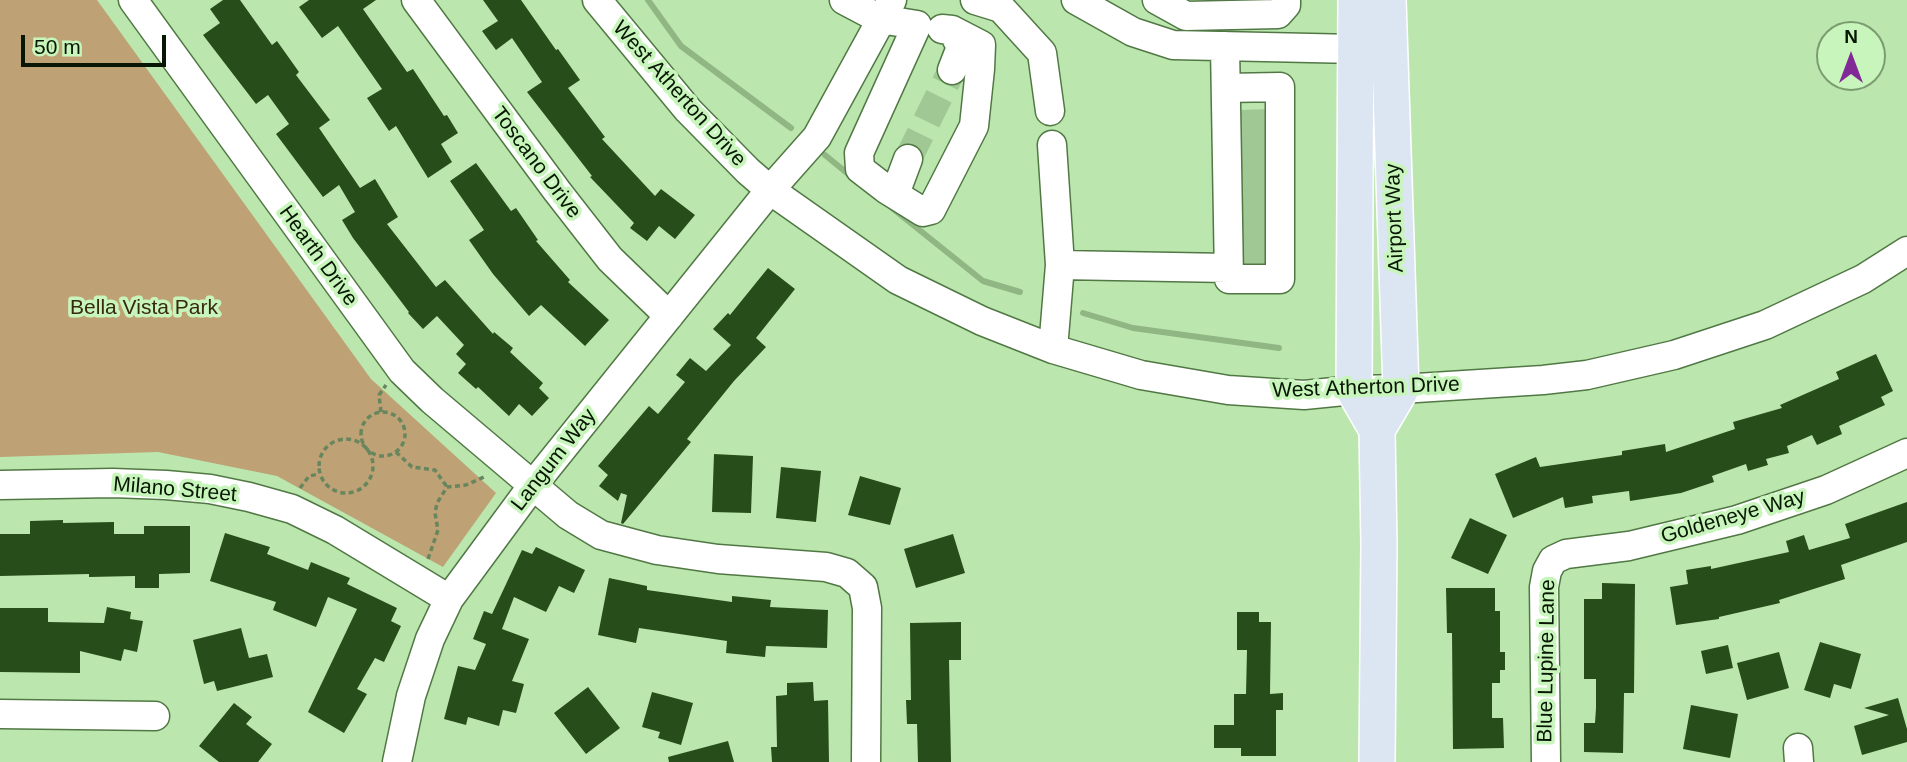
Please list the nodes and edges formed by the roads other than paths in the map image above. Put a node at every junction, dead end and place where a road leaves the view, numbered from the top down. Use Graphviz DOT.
graph roads {
  1 [pos="133,0"];
  2 [pos="415,0"];
  3 [pos="597,0"];
  4 [pos="844,0"];
  5 [pos="975,0"];
  6 [pos="1076,0"];
  7 [pos="1157,0"];
  8 [pos="1286,0"];
  9 [pos="1356,0"];
  10 [pos="1388,0"];
  11 [pos="886,10"];
  12 [pos="917,24"];
  13 [pos="952,30"];
  14 [pos="1225,46"];
  15 [pos="1356,49"];
  16 [pos="952,70"];
  17 [pos="1226,88"];
  18 [pos="1050,111"];
  19 [pos="1052,145"];
  20 [pos="908,159"];
  21 [pos="1253,189"];
  22 [pos="770,190"];
  23 [pos="886,190"];
  24 [pos="1907,251"];
  25 [pos="1060,265"];
  26 [pos="669,316"];
  27 [pos="1053,349"];
  28 [pos="1401,389"];
  29 [pos="1354,390"];
  30 [pos="1377,430"];
  31 [pos="1907,453"];
  32 [pos="0,485"];
  33 [pos="533,485"];
  34 [pos="1553,561"];
  35 [pos="449,599"];
  36 [pos="0,715"];
  37 [pos="155,716"];
  38 [pos="397,762"];
  39 [pos="866,762"];
  40 [pos="1377,762"];
  41 [pos="1546,762"];
  1 -- 33 [label="street, Hearth Drive"];
  2 -- 26 [label="street, Toscano Drive"];
  3 -- 22 [label="street, West Atherton Drive"];
  4 -- 11 [label="street"];
  5 -- 18 [label="street"];
  6 -- 14 [label="street"];
  7 -- 8 [label="street"];
  9 -- 15 [label="main road, Airport Way"];
  10 -- 28 [label="main road, Airport Way"];
  11 -- 12 [label="street"];
  11 -- 22 [label="street, Langum Way"];
  12 -- 13 [label="street"];
  12 -- 23 [label="street"];
  13 -- 16 [label="street"];
  13 -- 23 [label="street"];
  14 -- 15 [label="street"];
  14 -- 17 [label="street"];
  15 -- 29 [label="main road, Airport Way"];
  17 -- 21 [label="street"];
  17 -- 21 [label="street"];
  19 -- 25 [label="street"];
  20 -- 23 [label="street"];
  21 -- 25 [label="street"];
  22 -- 26 [label="street, Langum Way"];
  22 -- 27 [label="street, West Atherton Drive"];
  24 -- 28 [label="street, West Atherton Drive"];
  25 -- 27 [label="street"];
  26 -- 33 [label="street, Langum Way"];
  27 -- 29 [label="street, West Atherton Drive"];
  28 -- 29 [label="street, West Atherton Drive"];
  28 -- 30 [label="main road"];
  29 -- 30 [label="main road"];
  30 -- 40 [label="main road"];
  31 -- 34 [label="street, Goldeneye Way"];
  32 -- 35 [label="street, Milano Street"];
  33 -- 35 [label="street, Langum Way"];
  33 -- 39 [label="street, Hearth Drive"];
  34 -- 41 [label="street, Blue Lupine Lane"];
  35 -- 38 [label="street, Langum Way"];
  36 -- 37 [label="street"];
}
